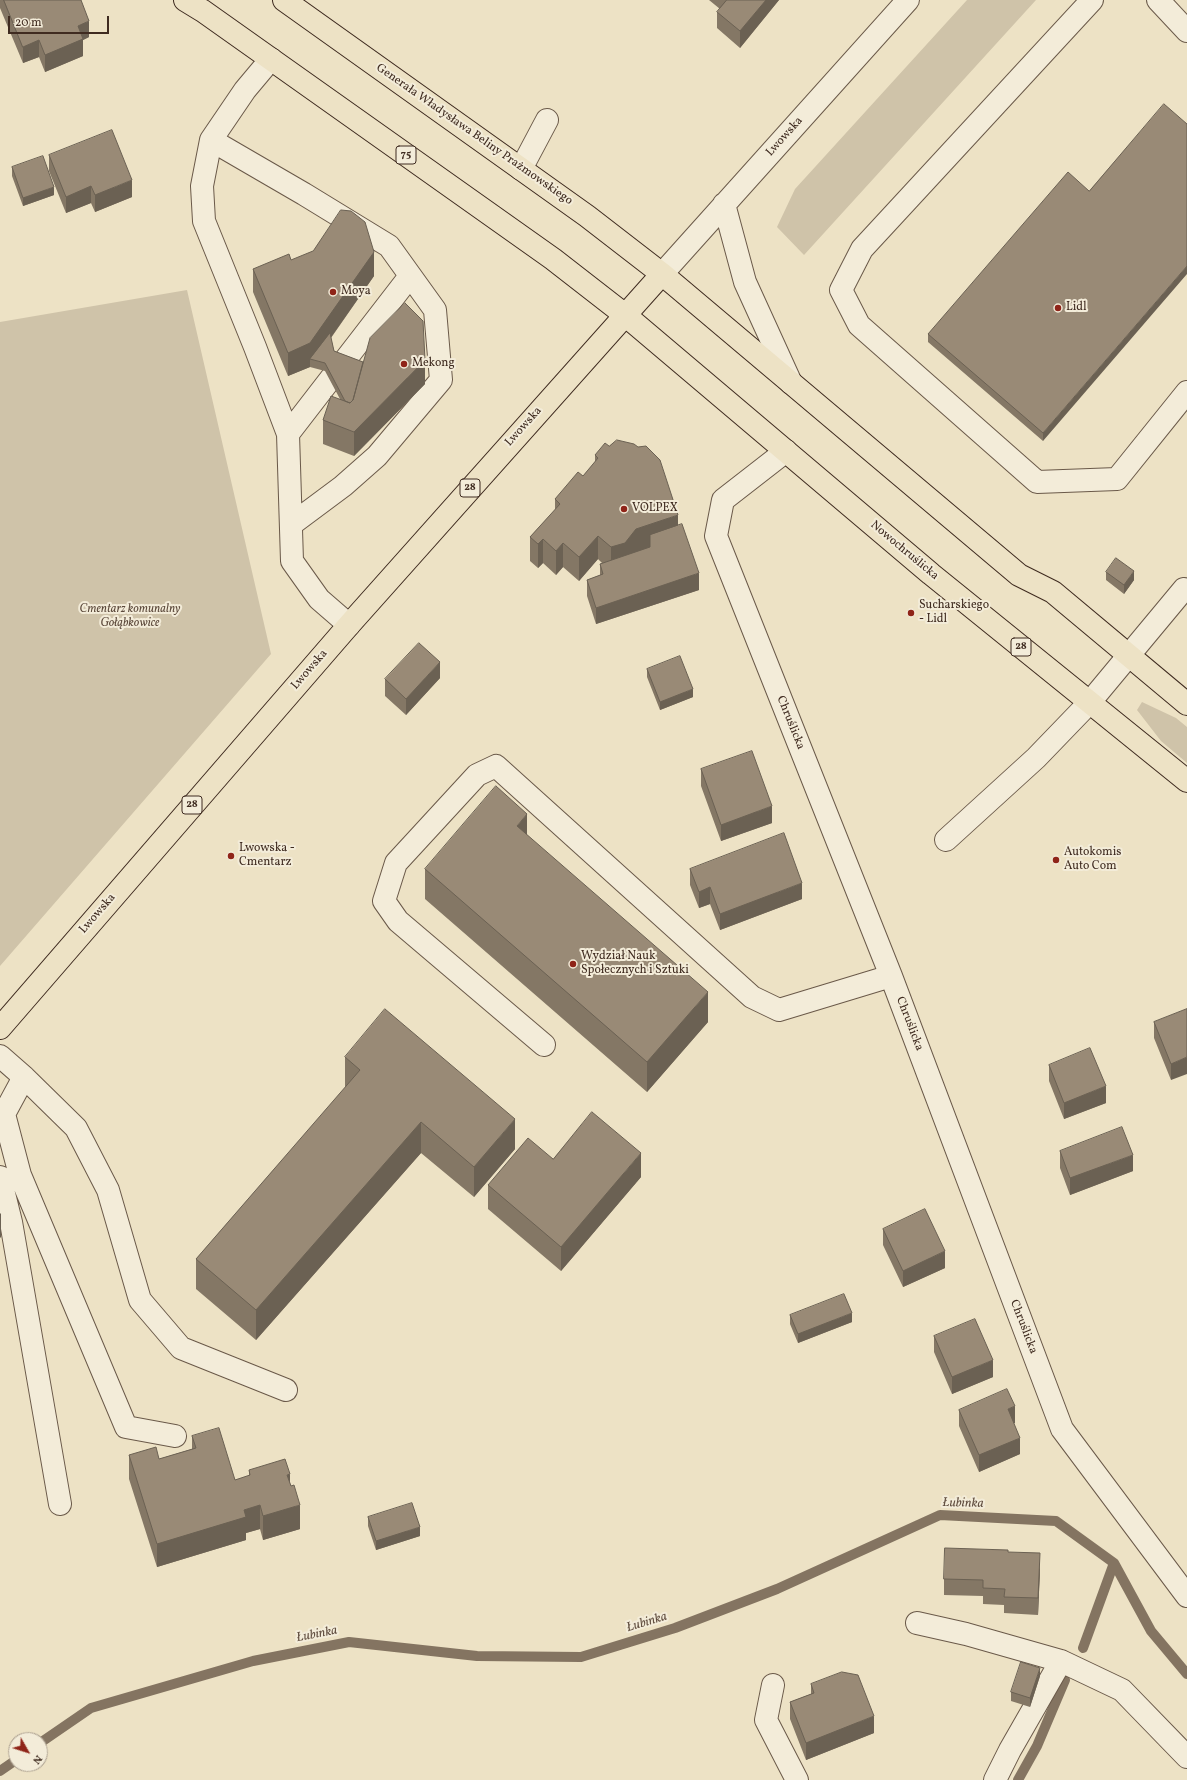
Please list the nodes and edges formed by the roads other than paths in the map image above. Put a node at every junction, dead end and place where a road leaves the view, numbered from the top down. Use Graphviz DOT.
graph roads {
  1 [pos="185,0"];
  2 [pos="284,0"];
  3 [pos="908,0"];
  4 [pos="1092,0"];
  5 [pos="1158,0"];
  6 [pos="1187,31"];
  7 [pos="271,59"];
  8 [pos="547,120"];
  9 [pos="211,140"];
  10 [pos="521,169"];
  11 [pos="724,204"];
  12 [pos="662,274"];
  13 [pos="410,276"];
  14 [pos="624,315"];
  15 [pos="791,383"];
  16 [pos="1187,392"];
  17 [pos="288,434"];
  18 [pos="786,451"];
  19 [pos="292,524"];
  20 [pos="1184,589"];
  21 [pos="349,625"];
  22 [pos="1128,655"];
  23 [pos="1090,702"];
  24 [pos="1187,704"];
  25 [pos="1187,781"];
  26 [pos="946,840"];
  27 [pos="891,976"];
  28 [pos="0,1028"];
  29 [pos="544,1045"];
  30 [pos="0,1056"];
  31 [pos="24,1077"];
  32 [pos="6,1154"];
  33 [pos="0,1177"];
  34 [pos="286,1390"];
  35 [pos="175,1436"];
  36 [pos="60,1504"];
  37 [pos="1187,1596"];
  38 [pos="917,1623"];
  39 [pos="1061,1662"];
  40 [pos="772,1685"];
  41 [pos="1187,1757"];
  42 [pos="797,1780"];
  43 [pos="995,1780"];
  1 -- 7 [label="main road, 75"];
  2 -- 10 [label="main road, Generała Władysława Beliny Prażmowskiego"];
  3 -- 11 [label="street, Lwowska"];
  4 -- 16 [label="street"];
  5 -- 6 [label="street"];
  7 -- 9 [label="street"];
  7 -- 14 [label="main road, 75"];
  8 -- 10 [label="street"];
  9 -- 13 [label="street"];
  9 -- 17 [label="street"];
  10 -- 12 [label="main road, Generała Władysława Beliny Prażmowskiego"];
  11 -- 12 [label="street, Lwowska"];
  11 -- 15 [label="street"];
  12 -- 14 [label="main road, 28"];
  12 -- 15 [label="main road"];
  13 -- 17 [label="street"];
  13 -- 19 [label="street"];
  14 -- 18 [label="main road, Nowochruślicka / 28"];
  14 -- 21 [label="main road, Lwowska / 28"];
  15 -- 22 [label="main road"];
  17 -- 19 [label="street"];
  18 -- 23 [label="main road, Nowochruślicka / 28"];
  18 -- 27 [label="street, Chruślicka"];
  19 -- 21 [label="street"];
  20 -- 22 [label="street"];
  21 -- 28 [label="main road, Lwowska / 28"];
  22 -- 23 [label="street"];
  22 -- 24 [label="main road"];
  23 -- 25 [label="main road, Nowochruślicka / 28"];
  23 -- 26 [label="street"];
  27 -- 29 [label="street"];
  27 -- 37 [label="street, Chruślicka"];
  30 -- 31 [label="street"];
  31 -- 32 [label="street"];
  31 -- 34 [label="street"];
  32 -- 35 [label="street"];
  33 -- 36 [label="street"];
  38 -- 39 [label="street"];
  39 -- 41 [label="street"];
  39 -- 43 [label="street"];
  40 -- 42 [label="street"];
}
